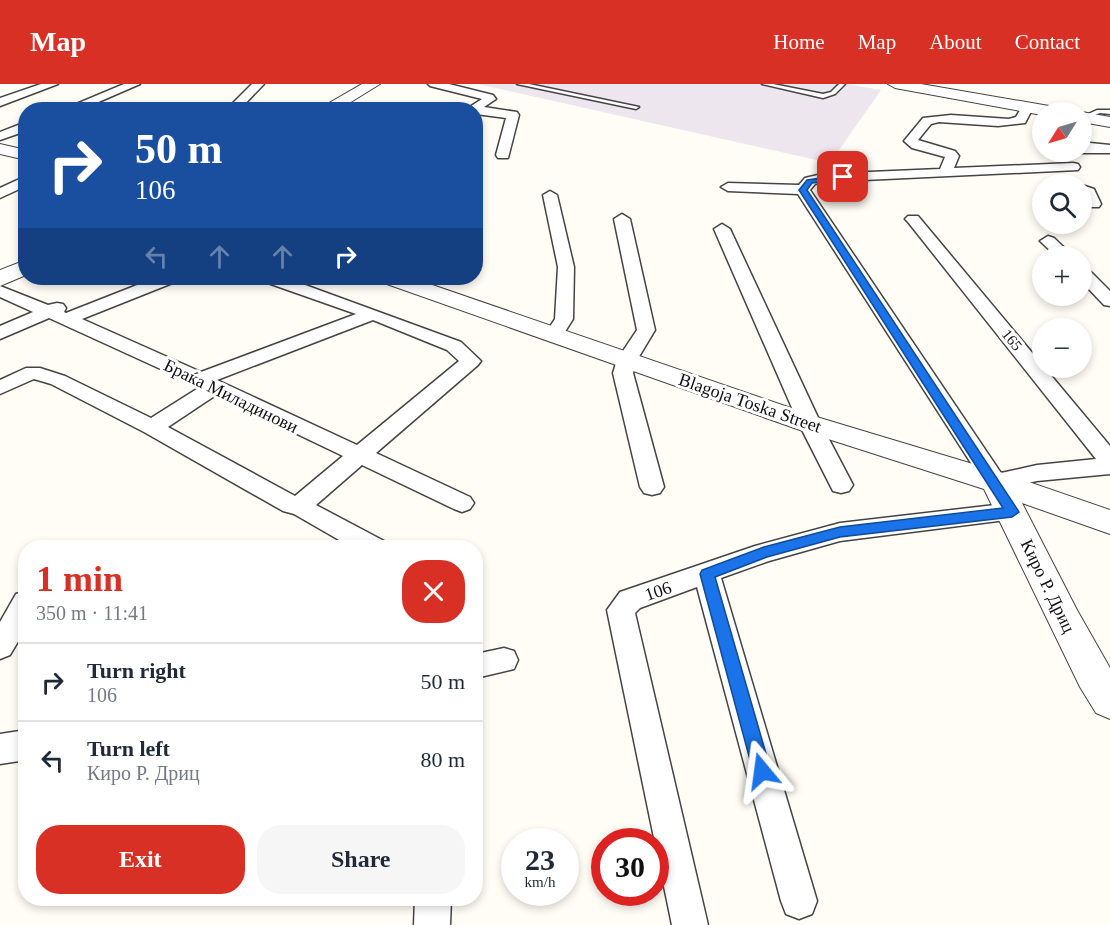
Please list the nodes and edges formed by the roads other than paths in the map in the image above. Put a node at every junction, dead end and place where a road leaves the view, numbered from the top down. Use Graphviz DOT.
graph roads {
  1 [pos="52,84"];
  2 [pos="134,84"];
  3 [pos="258,84"];
  4 [pos="373,84"];
  5 [pos="434,84"];
  6 [pos="520,84"];
  7 [pos="765,84"];
  8 [pos="842,84"];
  9 [pos="895,84"];
  10 [pos="917,84"];
  11 [pos="537,85"];
  12 [pos="101,86"];
  13 [pos="119,90"];
  14 [pos="0,102"];
  15 [pos="88,102"];
  16 [pos="240,102"];
  17 [pos="340,102"];
  18 [pos="483,104"];
  19 [pos="1032,106"];
  20 [pos="636,107"];
  21 [pos="1027,108"];
  22 [pos="1032,109"];
  23 [pos="483,111"];
  24 [pos="1110,112"];
  25 [pos="1092,113"];
  26 [pos="1092,117"];
  27 [pos="1110,120"];
  28 [pos="18,129"];
  29 [pos="0,136"];
  30 [pos="1092,147"];
  31 [pos="0,149"];
  32 [pos="1110,149"];
  33 [pos="18,153"];
  34 [pos="503,155"];
  35 [pos="0,159"];
  36 [pos="1075,162"];
  37 [pos="18,163"];
  38 [pos="1073,166"];
  39 [pos="946,172"];
  40 [pos="1072,174"];
  41 [pos="18,184"];
  42 [pos="728,187"];
  43 [pos="803,190"];
  44 [pos="0,194"];
  45 [pos="550,195"];
  46 [pos="1092,195"];
  47 [pos="1110,196"];
  48 [pos="622,219"];
  49 [pos="914,219"];
  50 [pos="722,229"];
  51 [pos="1048,241"];
  52 [pos="1054,246"];
  53 [pos="18,270"];
  54 [pos="0,279"];
  55 [pos="1092,283"];
  56 [pos="148,285"];
  57 [pos="291,285"];
  58 [pos="412,285"];
  59 [pos="100,288"];
  60 [pos="0,291"];
  61 [pos="1110,301"];
  62 [pos="372,314"];
  63 [pos="58,315"];
  64 [pos="0,333"];
  65 [pos="555,334"];
  66 [pos="627,360"];
  67 [pos="206,384"];
  68 [pos="0,388"];
  69 [pos="810,424"];
  70 [pos="152,427"];
  71 [pos="359,457"];
  72 [pos="1110,461"];
  73 [pos="1110,466"];
  74 [pos="995,482"];
  75 [pos="841,485"];
  76 [pos="652,487"];
  77 [pos="462,503"];
  78 [pos="299,506"];
  79 [pos="1012,512"];
  80 [pos="1110,522"];
  81 [pos="361,540"];
  82 [pos="707,574"];
  83 [pos="18,616"];
  84 [pos="0,647"];
  85 [pos="504,660"];
  86 [pos="483,664"];
  87 [pos="1110,701"];
  88 [pos="18,746"];
  89 [pos="0,748"];
  90 [pos="799,902"];
  91 [pos="433,906"];
  92 [pos="432,925"];
  93 [pos="690,925"];
  1 -- 14 [label="street"];
  2 -- 13 [label="street"];
  3 -- 16 [label="street"];
  4 -- 17 [label="street"];
  5 -- 18 [label="street"];
  6 -- 11 [label="lane"];
  7 -- 8 [label="lane"];
  9 -- 21 [label="street"];
  10 -- 19 [label="street"];
  11 -- 20 [label="lane"];
  12 -- 13 [label="street"];
  13 -- 15 [label="street"];
  21 -- 22 [label="street"];
  21 -- 39 [label="street"];
  23 -- 34 [label="street"];
  24 -- 25 [label="lane"];
  26 -- 27 [label="street"];
  28 -- 29 [label="street"];
  30 -- 32 [label="street"];
  31 -- 33 [label="street"];
  35 -- 37 [label="street"];
  36 -- 38 [label="street"];
  38 -- 39 [label="street"];
  38 -- 40 [label="street"];
  39 -- 43 [label="street"];
  41 -- 44 [label="street"];
  42 -- 43 [label="street"];
  43 -- 74 [label="street, Киро Р. Дриц"];
  45 -- 65 [label="street"];
  46 -- 47 [label="street"];
  48 -- 66 [label="street"];
  49 -- 72 [label="street, 165"];
  50 -- 69 [label="street"];
  51 -- 52 [label="street"];
  53 -- 54 [label="street"];
  55 -- 61 [label="street"];
  56 -- 63 [label="street"];
  57 -- 62 [label="street"];
  58 -- 65 [label="street, Blagoja Toska Street"];
  59 -- 63 [label="street"];
  60 -- 63 [label="street, Браќа Миладинови"];
  62 -- 67 [label="street"];
  62 -- 71 [label="street"];
  63 -- 64 [label="street"];
  63 -- 67 [label="street, Браќа Миладинови"];
  65 -- 66 [label="street, Blagoja Toska Street"];
  66 -- 69 [label="street, Blagoja Toska Street"];
  66 -- 76 [label="street"];
  67 -- 70 [label="street"];
  67 -- 71 [label="street, Браќа Миладинови"];
  68 -- 70 [label="street"];
  69 -- 74 [label="street, Blagoja Toska Street"];
  69 -- 75 [label="street"];
  70 -- 78 [label="street"];
  71 -- 77 [label="street, Браќа Миладинови"];
  71 -- 78 [label="street"];
  73 -- 74 [label="street"];
  74 -- 79 [label="street, Киро Р. Дриц"];
  74 -- 80 [label="street, Blagoja Toska Street"];
  78 -- 81 [label="street"];
  79 -- 82 [label="street, 106"];
  79 -- 87 [label="street, Киро Р. Дриц"];
  82 -- 90 [label="street"];
  82 -- 93 [label="street, 106"];
  83 -- 84 [label="street"];
  85 -- 86 [label="street"];
  88 -- 89 [label="street"];
  91 -- 92 [label="street"];
}
